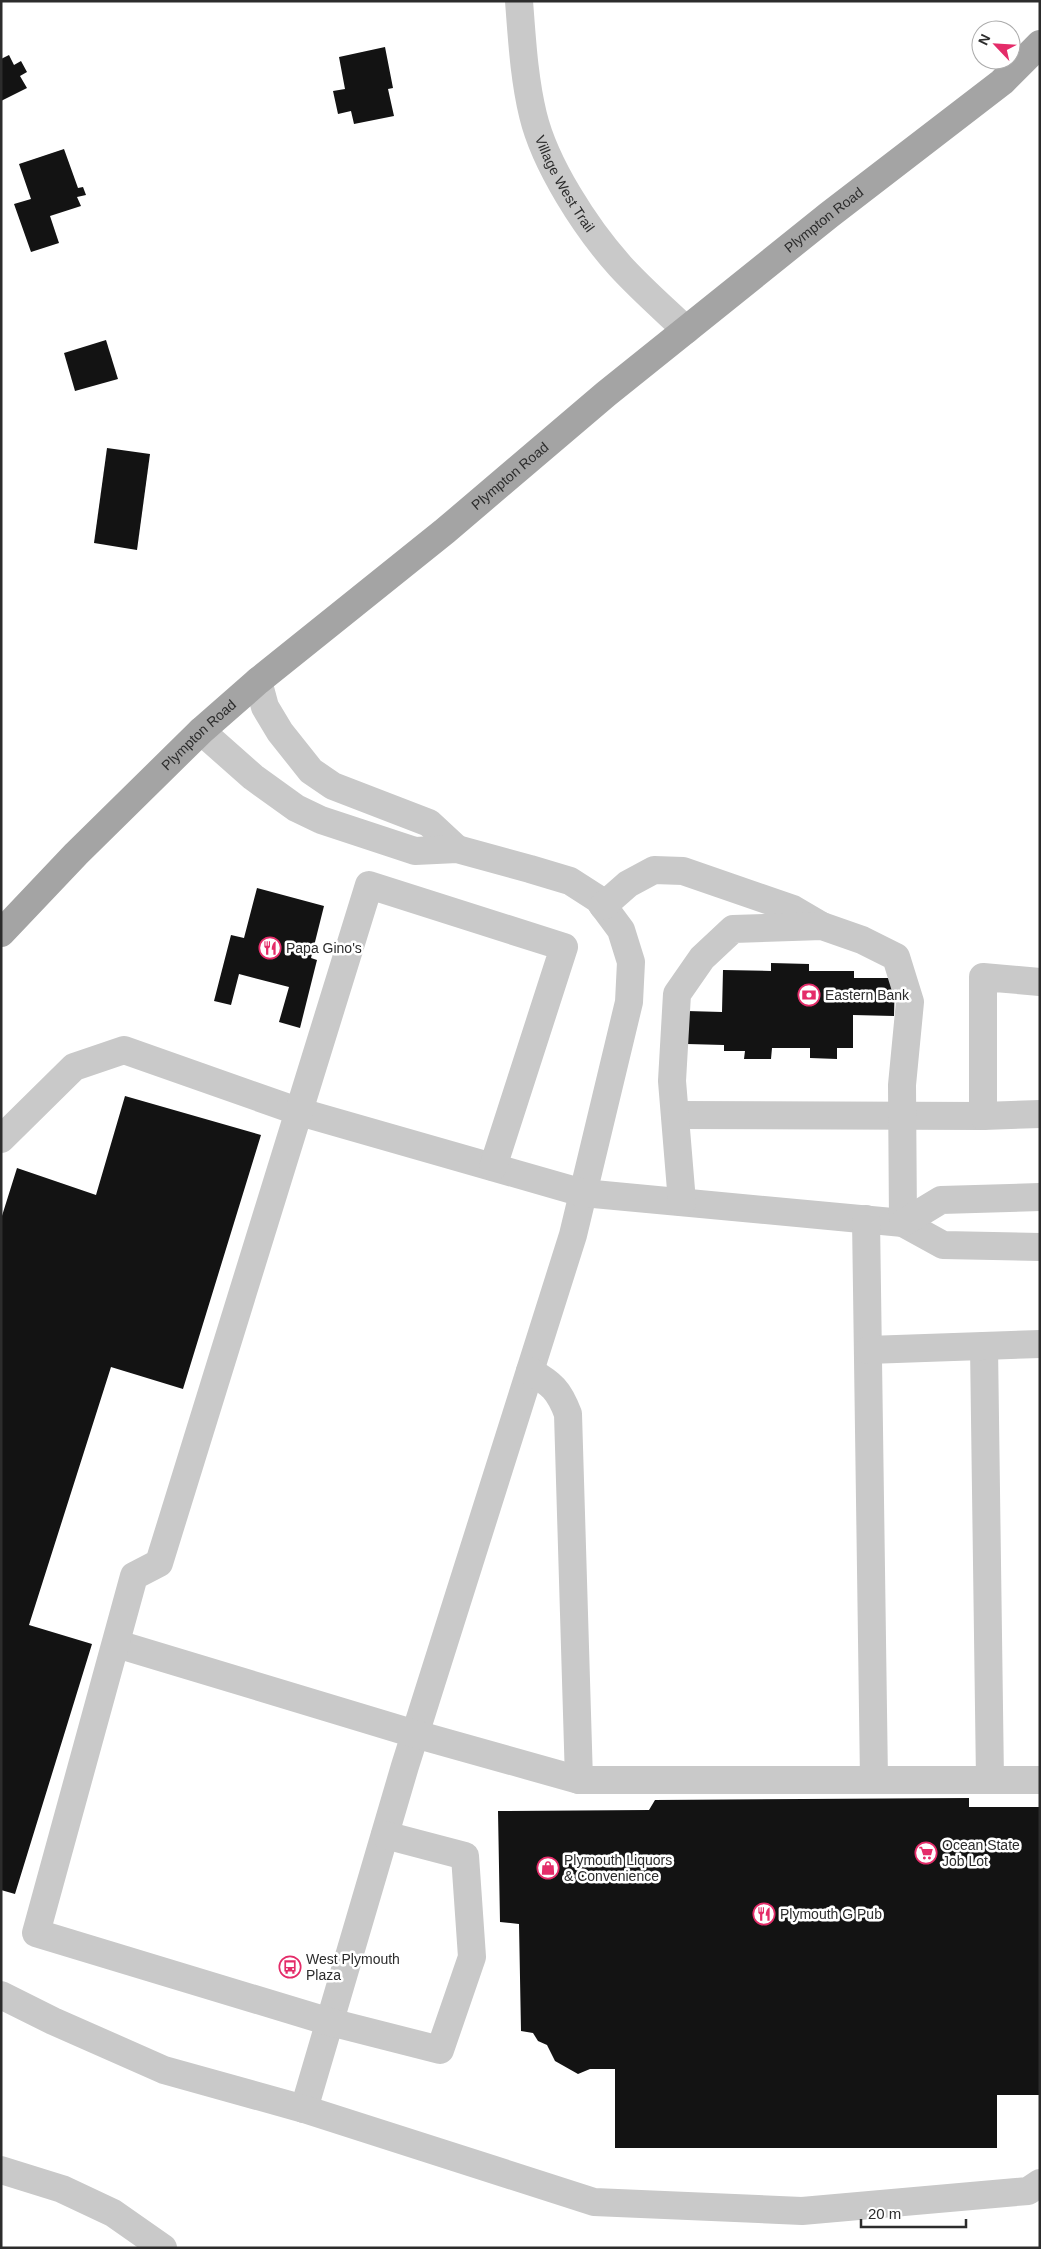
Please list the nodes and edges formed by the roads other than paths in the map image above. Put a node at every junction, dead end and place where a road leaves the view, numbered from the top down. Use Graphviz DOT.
graph roads {
  1 [pos="520,1"];
  2 [pos="1040,44"];
  3 [pos="686,330"];
  4 [pos="258,682"];
  5 [pos="201,731"];
  6 [pos="457,849"];
  7 [pos="603,906"];
  8 [pos="822,926"];
  9 [pos="1,933"];
  10 [pos="1040,982"];
  11 [pos="300,1112"];
  12 [pos="1040,1114"];
  13 [pos="675,1116"];
  14 [pos="902,1116"];
  15 [pos="983,1116"];
  16 [pos="1,1138"];
  17 [pos="493,1167"];
  18 [pos="583,1193"];
  19 [pos="1040,1197"];
  20 [pos="682,1202"];
  21 [pos="866,1219"];
  22 [pos="903,1223"];
  23 [pos="1040,1247"];
  24 [pos="1040,1344"];
  25 [pos="984,1346"];
  26 [pos="868,1350"];
  27 [pos="530,1371"];
  28 [pos="117,1644"];
  29 [pos="415,1734"];
  30 [pos="579,1780"];
  31 [pos="874,1780"];
  32 [pos="990,1780"];
  33 [pos="1040,1780"];
  34 [pos="385,1835"];
  35 [pos="1,1995"];
  36 [pos="330,2022"];
  37 [pos="304,2109"];
  38 [pos="1,2170"];
  39 [pos="1040,2183"];
  40 [pos="163,2248"];
  1 -- 3 [label="street, Village West Trail"];
  2 -- 3 [label="main road, Plympton Road"];
  3 -- 4 [label="main road, Plympton Road"];
  4 -- 5 [label="main road, Plympton Road"];
  4 -- 6 [label="street"];
  5 -- 6 [label="street"];
  5 -- 9 [label="main road, Plympton Road"];
  6 -- 7 [label="street"];
  7 -- 8 [label="street"];
  7 -- 18 [label="street"];
  8 -- 13 [label="street"];
  8 -- 14 [label="street"];
  10 -- 15 [label="street"];
  11 -- 16 [label="street"];
  11 -- 17 [label="street"];
  11 -- 17 [label="street"];
  11 -- 28 [label="street"];
  12 -- 15 [label="street"];
  13 -- 14 [label="street"];
  13 -- 20 [label="street"];
  14 -- 15 [label="street"];
  14 -- 22 [label="street"];
  17 -- 18 [label="street"];
  18 -- 20 [label="street"];
  18 -- 27 [label="street"];
  19 -- 22 [label="street"];
  20 -- 21 [label="street"];
  21 -- 22 [label="street"];
  21 -- 26 [label="street"];
  22 -- 23 [label="street"];
  24 -- 25 [label="street"];
  25 -- 26 [label="street"];
  25 -- 32 [label="street"];
  26 -- 31 [label="street"];
  27 -- 29 [label="street"];
  27 -- 30 [label="street"];
  28 -- 29 [label="street"];
  28 -- 36 [label="street"];
  29 -- 30 [label="street"];
  29 -- 34 [label="street"];
  30 -- 31 [label="street"];
  31 -- 32 [label="street"];
  32 -- 33 [label="street"];
  34 -- 36 [label="street"];
  34 -- 36 [label="street"];
  35 -- 37 [label="street"];
  36 -- 37 [label="street"];
  37 -- 39 [label="street"];
  38 -- 40 [label="street"];
}
